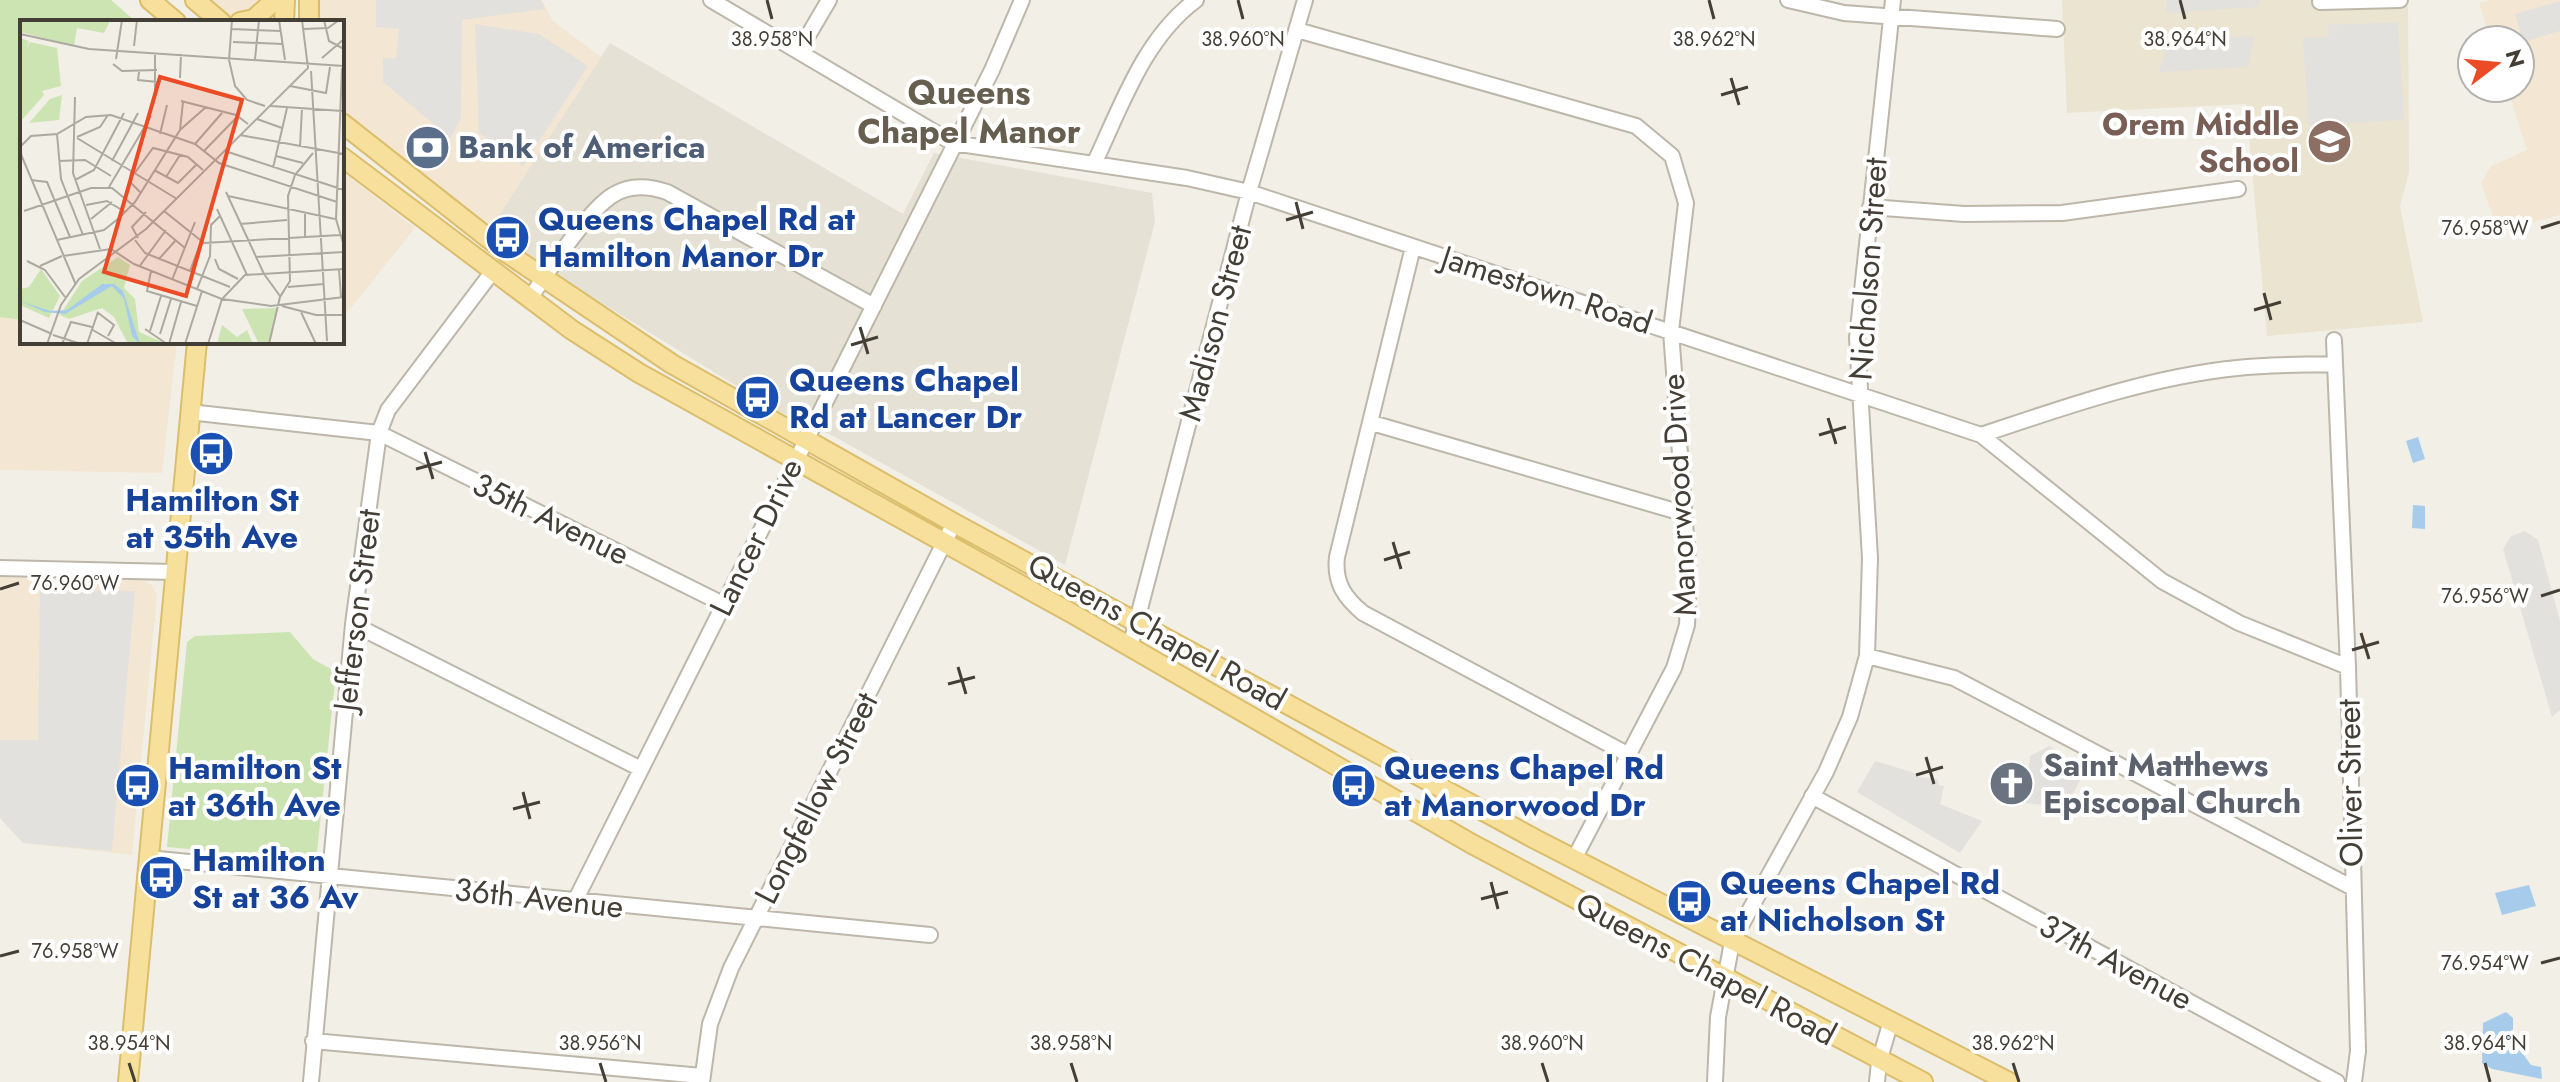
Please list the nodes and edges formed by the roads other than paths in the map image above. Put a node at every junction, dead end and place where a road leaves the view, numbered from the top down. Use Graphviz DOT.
graph roads {
  1 [pos="150,0"];
  2 [pos="195,0"];
  3 [pos="275,0"];
  4 [pos="285,0"];
  5 [pos="711,0"];
  6 [pos="829,0"];
  7 [pos="1022,0"];
  8 [pos="1196,0"];
  9 [pos="1305,0"];
  10 [pos="1788,0"];
  11 [pos="1893,0"];
  12 [pos="2400,0"];
  13 [pos="2320,2"];
  14 [pos="1891,18"];
  15 [pos="174,20"];
  16 [pos="219,20"];
  17 [pos="249,20"];
  18 [pos="284,20"];
  19 [pos="2057,29"];
  20 [pos="1297,30"];
  21 [pos="799,51"];
  22 [pos="344,125"];
  23 [pos="953,143"];
  24 [pos="344,159"];
  25 [pos="1094,164"];
  26 [pos="2238,189"];
  27 [pos="1249,192"];
  28 [pos="1870,207"];
  29 [pos="1413,247"];
  30 [pos="493,271"];
  31 [pos="544,279"];
  32 [pos="530,298"];
  33 [pos="874,306"];
  34 [pos="1671,331"];
  35 [pos="2334,340"];
  36 [pos="197,344"];
  37 [pos="2335,364"];
  38 [pos="1858,393"];
  39 [pos="189,412"];
  40 [pos="1372,423"];
  41 [pos="379,433"];
  42 [pos="1981,435"];
  43 [pos="805,437"];
  44 [pos="794,460"];
  45 [pos="1682,513"];
  46 [pos="954,523"];
  47 [pos="944,543"];
  48 [pos="0,568"];
  49 [pos="173,572"];
  50 [pos="723,604"];
  51 [pos="1137,620"];
  52 [pos="353,624"];
  53 [pos="1130,647"];
  54 [pos="1867,656"];
  55 [pos="2348,667"];
  56 [pos="1627,754"];
  57 [pos="639,768"];
  58 [pos="1812,796"];
  59 [pos="148,858"];
  60 [pos="1574,859"];
  61 [pos="329,878"];
  62 [pos="2351,887"];
  63 [pos="575,901"];
  64 [pos="755,920"];
  65 [pos="930,935"];
  66 [pos="1732,942"];
  67 [pos="1724,977"];
  68 [pos="1891,1021"];
  69 [pos="313,1041"];
  70 [pos="1879,1062"];
  71 [pos="702,1079"];
  72 [pos="128,1082"];
  73 [pos="311,1082"];
  74 [pos="1715,1082"];
  75 [pos="1877,1082"];
  76 [pos="1923,1082"];
  77 [pos="2009,1082"];
  78 [pos="2337,1082"];
  79 [pos="2354,1082"];
  1 -- 15 [label="main road"];
  2 -- 16 [label="main road"];
  3 -- 17 [label="main road"];
  4 -- 18 [label="main road"];
  5 -- 21 [label="street, Jamestown Road"];
  6 -- 21 [label="street"];
  7 -- 23 [label="street, Lancer Drive"];
  8 -- 25 [label="street"];
  9 -- 20 [label="street, Madison Street"];
  10 -- 14 [label="street"];
  11 -- 14 [label="street, Nicholson Street"];
  12 -- 13 [label="street"];
  14 -- 19 [label="street"];
  14 -- 28 [label="street, Nicholson Street"];
  20 -- 27 [label="street, Madison Street"];
  20 -- 34 [label="street, Manorwood Drive"];
  21 -- 23 [label="street, Jamestown Road"];
  22 -- 31 [label="main road, Queens Chapel Road"];
  23 -- 25 [label="street, Jamestown Road"];
  23 -- 33 [label="street, Lancer Drive"];
  24 -- 30 [label="main road, Queens Chapel Road"];
  25 -- 27 [label="street, Jamestown Road"];
  26 -- 28 [label="street"];
  27 -- 29 [label="street, Jamestown Road"];
  27 -- 51 [label="street, Madison Street"];
  28 -- 38 [label="street, Nicholson Street"];
  29 -- 34 [label="street, Jamestown Road"];
  29 -- 40 [label="street"];
  30 -- 32 [label="main road, Queens Chapel Road"];
  30 -- 41 [label="street, Jefferson Street"];
  31 -- 32 [label="street"];
  31 -- 33 [label="street"];
  31 -- 43 [label="main road, Queens Chapel Road"];
  32 -- 44 [label="main road, Queens Chapel Road"];
  33 -- 43 [label="street, Lancer Drive"];
  34 -- 38 [label="street, Jamestown Road"];
  34 -- 45 [label="street, Manorwood Drive"];
  35 -- 37 [label="street, Oliver Street"];
  36 -- 39 [label="main road"];
  37 -- 42 [label="street"];
  37 -- 55 [label="street, Oliver Street"];
  38 -- 42 [label="street, Jamestown Road"];
  38 -- 54 [label="street, Nicholson Street"];
  39 -- 41 [label="street, 35th Avenue"];
  39 -- 49 [label="main road"];
  40 -- 45 [label="street"];
  40 -- 56 [label="street"];
  41 -- 50 [label="street, 35th Avenue"];
  41 -- 52 [label="street, Jefferson Street"];
  42 -- 55 [label="street, Jamestown Road"];
  43 -- 44 [label="street, Lancer Drive"];
  43 -- 46 [label="main road, Queens Chapel Road"];
  44 -- 47 [label="main road, Queens Chapel Road"];
  44 -- 50 [label="street, Lancer Drive"];
  45 -- 56 [label="street, Manorwood Drive"];
  46 -- 47 [label="street, Longfellow Street"];
  46 -- 51 [label="main road, Queens Chapel Road"];
  47 -- 53 [label="main road, Queens Chapel Road"];
  47 -- 64 [label="street, Longfellow Street"];
  48 -- 49 [label="street"];
  49 -- 59 [label="main road"];
  50 -- 57 [label="street, Lancer Drive"];
  51 -- 53 [label="street, Madison Street"];
  51 -- 60 [label="main road, Queens Chapel Road"];
  52 -- 57 [label="street"];
  52 -- 61 [label="street, Jefferson Street"];
  53 -- 67 [label="main road, Queens Chapel Road"];
  54 -- 58 [label="street, Nicholson Street"];
  54 -- 62 [label="street"];
  55 -- 62 [label="street, Oliver Street"];
  56 -- 60 [label="street, Manorwood Drive"];
  57 -- 63 [label="street, Lancer Drive"];
  58 -- 66 [label="street, Nicholson Street"];
  58 -- 78 [label="street, 37th Avenue"];
  59 -- 61 [label="street, 36th Avenue"];
  59 -- 72 [label="main road"];
  60 -- 66 [label="main road, Queens Chapel Road"];
  61 -- 63 [label="street, 36th Avenue"];
  61 -- 69 [label="street, Jefferson Street"];
  62 -- 79 [label="street, Oliver Street"];
  63 -- 64 [label="street, 36th Avenue"];
  64 -- 65 [label="street, 36th Avenue"];
  64 -- 71 [label="street, Longfellow Street"];
  66 -- 67 [label="street, Nicholson Street"];
  66 -- 68 [label="main road, Queens Chapel Road"];
  67 -- 70 [label="main road, Queens Chapel Road"];
  67 -- 74 [label="street, Nicholson Street"];
  68 -- 70 [label="street"];
  68 -- 77 [label="main road, Queens Chapel Road"];
  69 -- 71 [label="street"];
  69 -- 73 [label="street, Jefferson Street"];
  70 -- 75 [label="street"];
  70 -- 76 [label="main road, Queens Chapel Road"];
}
